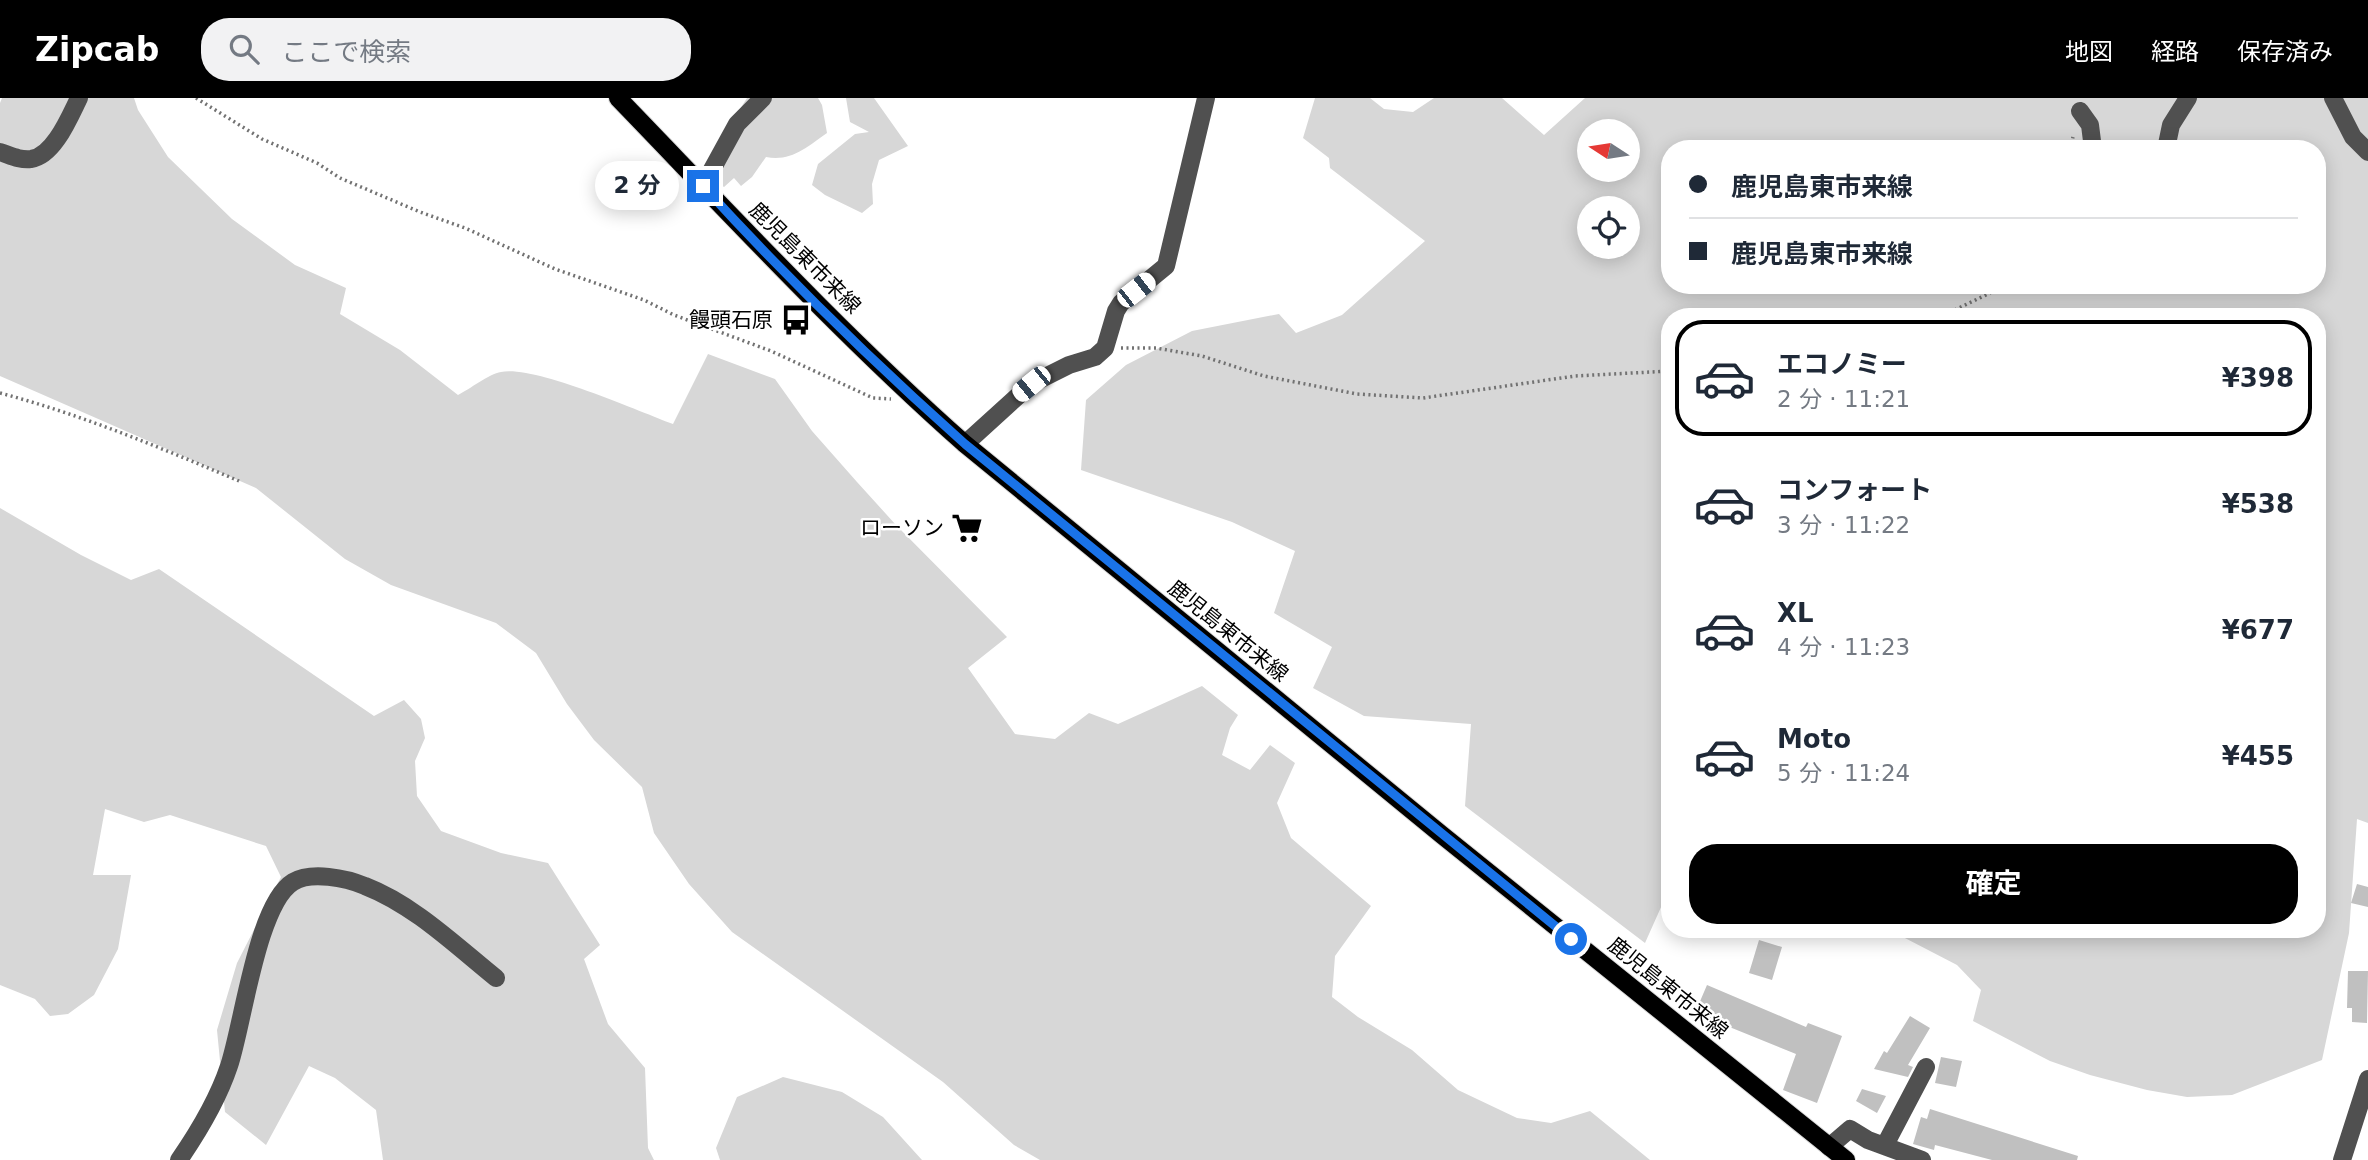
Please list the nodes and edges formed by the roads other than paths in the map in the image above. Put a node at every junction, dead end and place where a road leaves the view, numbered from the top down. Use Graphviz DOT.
graph roads {
  1 [pos="79,98"];
  2 [pos="618,98"];
  3 [pos="763,98"];
  4 [pos="1206,98"];
  5 [pos="2188,98"];
  6 [pos="2333,98"];
  7 [pos="2080,111"];
  8 [pos="2092,140"];
  9 [pos="2168,140"];
  10 [pos="2368,152"];
  11 [pos="8,155"];
  12 [pos="703,186"];
  13 [pos="965,444"];
  14 [pos="496,978"];
  15 [pos="1926,1066"];
  16 [pos="2368,1079"];
  17 [pos="1885,1145"];
  18 [pos="1829,1147"];
  19 [pos="180,1160"];
  20 [pos="1846,1160"];
  21 [pos="1922,1160"];
  22 [pos="2342,1160"];
  1 -- 11 [label="street"];
  2 -- 12 [label="main road, 鹿児島東市来線"];
  3 -- 12 [label="street"];
  4 -- 13 [label="street"];
  5 -- 9 [label="street"];
  6 -- 10 [label="street"];
  7 -- 8 [label="street"];
  12 -- 13 [label="main road, 鹿児島東市来線"];
  13 -- 18 [label="main road, 鹿児島東市来線"];
  14 -- 19 [label="street"];
  15 -- 17 [label="street"];
  16 -- 22 [label="street"];
  17 -- 18 [label="street"];
  17 -- 21 [label="street"];
  18 -- 20 [label="main road, 鹿児島東市来線"];
}
